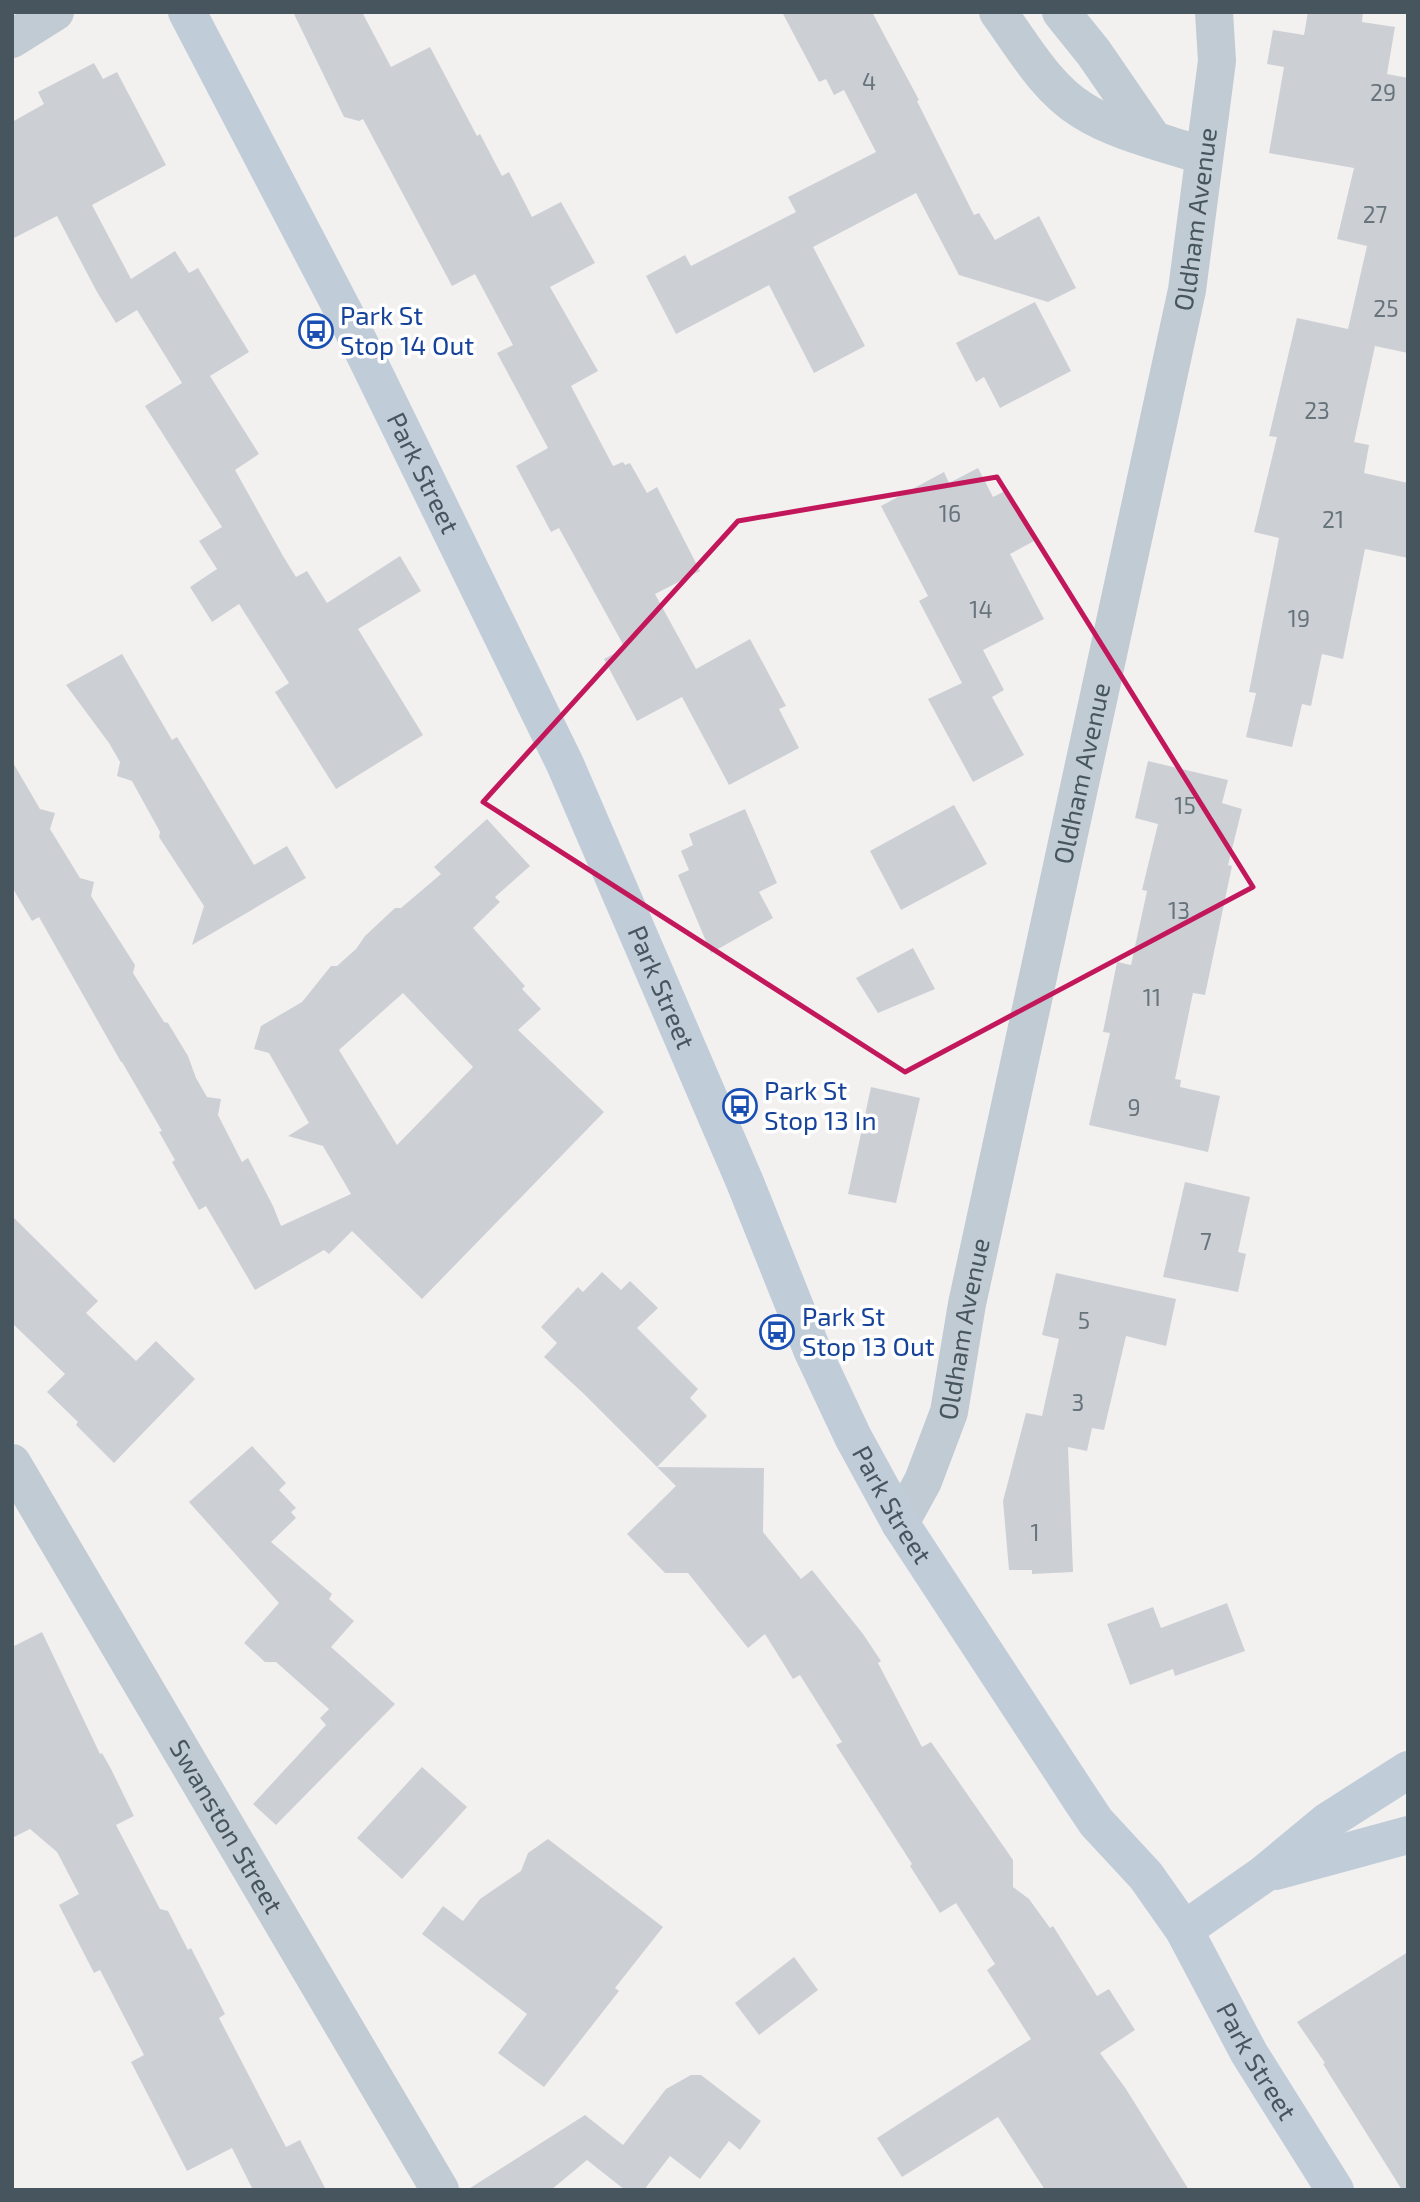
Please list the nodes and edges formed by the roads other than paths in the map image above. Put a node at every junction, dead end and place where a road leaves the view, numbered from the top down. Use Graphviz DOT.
graph roads {
  1 [pos="55,12"];
  2 [pos="187,12"];
  3 [pos="998,12"];
  4 [pos="1061,12"];
  5 [pos="1214,12"];
  6 [pos="12,40"];
  7 [pos="1153,139"];
  8 [pos="1204,156"];
  9 [pos="12,1463"];
  10 [pos="900,1523"];
  11 [pos="1408,1770"];
  12 [pos="1408,1835"];
  13 [pos="1365,1846"];
  14 [pos="1408,1849"];
  15 [pos="1264,1874"];
  16 [pos="1184,1930"];
  17 [pos="440,2190"];
  18 [pos="1335,2190"];
  1 -- 6 [label="street"];
  2 -- 10 [label="street, Park Street"];
  3 -- 7 [label="street"];
  4 -- 7 [label="street"];
  5 -- 8 [label="street, Oldham Avenue"];
  7 -- 8 [label="street"];
  8 -- 10 [label="street, Oldham Avenue"];
  9 -- 17 [label="street, Swanston Street"];
  10 -- 16 [label="street, Park Street"];
  11 -- 15 [label="street"];
  12 -- 13 [label="street"];
  13 -- 14 [label="street"];
  13 -- 15 [label="street"];
  15 -- 16 [label="street"];
  16 -- 18 [label="street, Park Street"];
}
